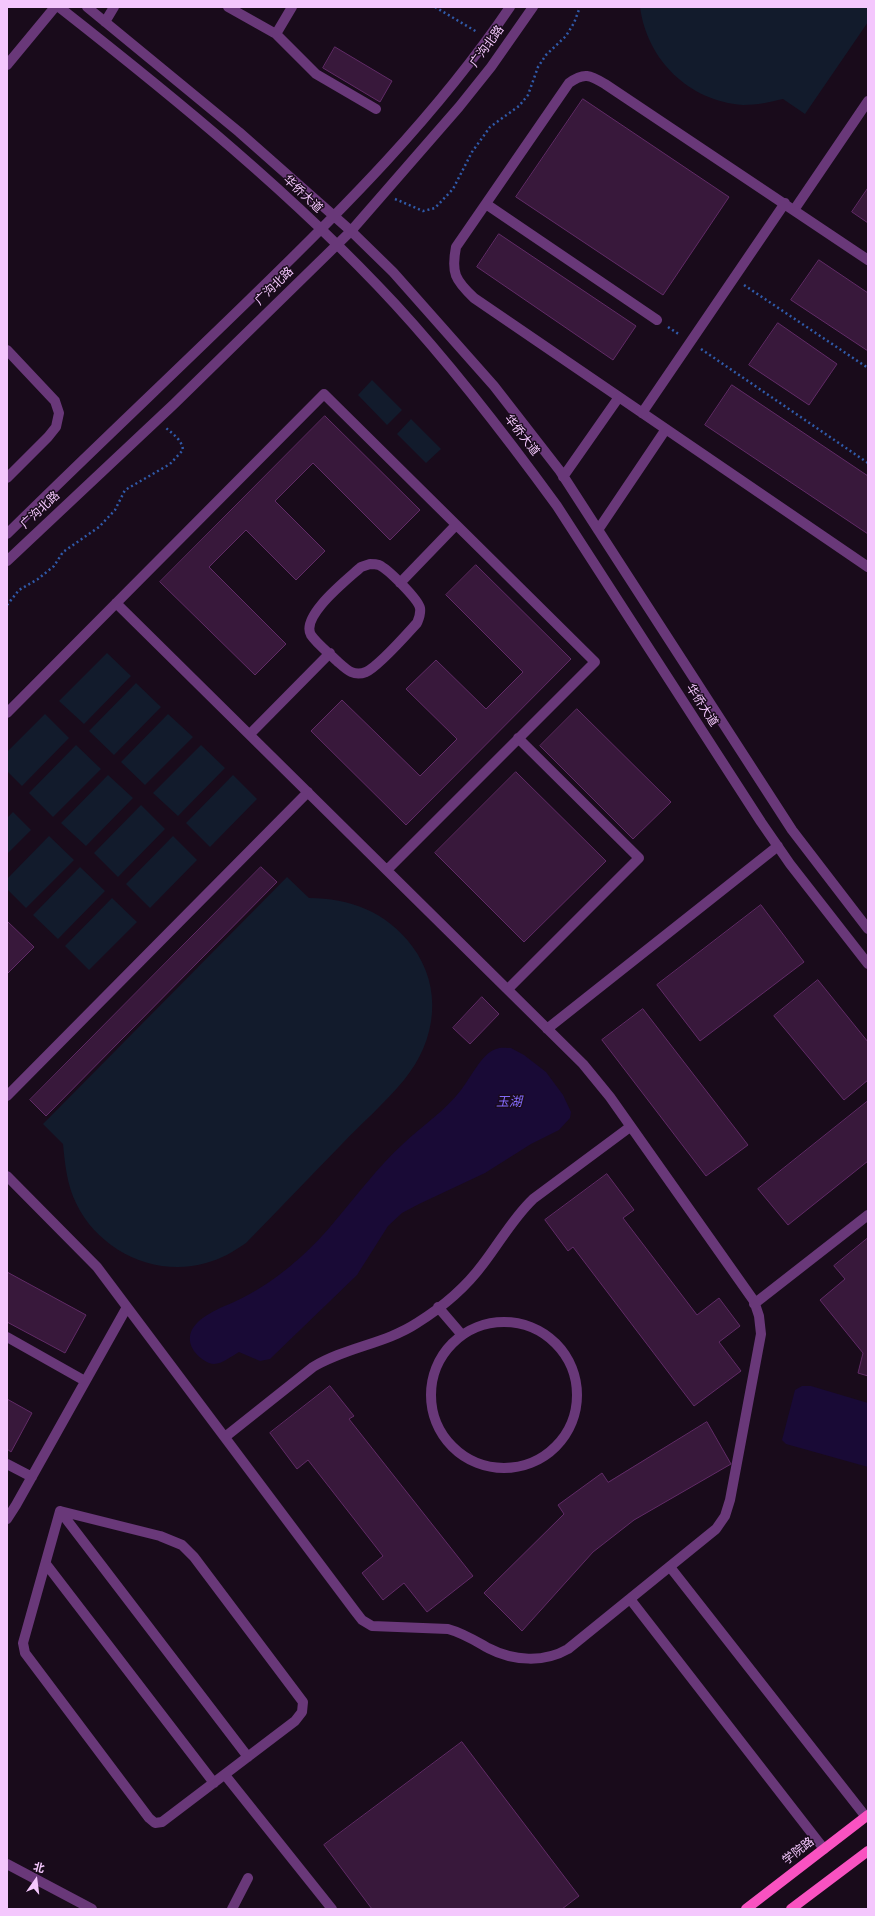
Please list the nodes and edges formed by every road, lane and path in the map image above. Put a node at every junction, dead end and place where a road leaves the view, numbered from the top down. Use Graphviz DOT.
graph roads {
  1 [pos="55,7"];
  2 [pos="59,7"];
  3 [pos="87,7"];
  4 [pos="114,7"];
  5 [pos="228,7"];
  6 [pos="292,7"];
  7 [pos="435,7"];
  8 [pos="510,7"];
  9 [pos="533,7"];
  10 [pos="580,7"];
  11 [pos="106,22"];
  12 [pos="276,34"];
  13 [pos="488,38"];
  14 [pos="7,65"];
  15 [pos="868,101"];
  16 [pos="376,109"];
  17 [pos="384,194"];
  18 [pos="785,203"];
  19 [pos="486,204"];
  20 [pos="794,210"];
  21 [pos="335,216"];
  22 [pos="321,230"];
  23 [pos="351,231"];
  24 [pos="336,245"];
  25 [pos="868,260"];
  26 [pos="734,278"];
  27 [pos="657,320"];
  28 [pos="690,342"];
  29 [pos="7,350"];
  30 [pos="868,368"];
  31 [pos="619,397"];
  32 [pos="642,413"];
  33 [pos="157,419"];
  34 [pos="666,429"];
  35 [pos="868,463"];
  36 [pos="563,477"];
  37 [pos="7,478"];
  38 [pos="456,525"];
  39 [pos="598,530"];
  40 [pos="7,534"];
  41 [pos="9,556"];
  42 [pos="868,568"];
  43 [pos="400,583"];
  44 [pos="116,603"];
  45 [pos="7,605"];
  46 [pos="330,654"];
  47 [pos="7,713"];
  48 [pos="250,734"];
  49 [pos="518,738"];
  50 [pos="308,792"];
  51 [pos="778,846"];
  52 [pos="387,870"];
  53 [pos="868,929"];
  54 [pos="868,964"];
  55 [pos="508,990"];
  56 [pos="547,1029"];
  57 [pos="7,1096"];
  58 [pos="630,1127"];
  59 [pos="7,1176"];
  60 [pos="868,1215"];
  61 [pos="754,1304"];
  62 [pos="127,1307"];
  63 [pos="438,1307"];
  64 [pos="462,1335"];
  65 [pos="7,1337"];
  66 [pos="86,1381"];
  67 [pos="225,1437"];
  68 [pos="7,1464"];
  69 [pos="32,1477"];
  70 [pos="60,1512"];
  71 [pos="7,1519"];
  72 [pos="46,1564"];
  73 [pos="670,1567"];
  74 [pos="630,1599"];
  75 [pos="248,1757"];
  76 [pos="225,1775"];
  77 [pos="214,1783"];
  78 [pos="867,1816"];
  79 [pos="824,1849"];
  80 [pos="868,1851"];
  81 [pos="7,1864"];
  82 [pos="248,1878"];
  83 [pos="92,1909"];
  84 [pos="232,1909"];
  85 [pos="332,1909"];
  86 [pos="746,1909"];
  87 [pos="791,1909"];
  1 -- 14 [label="street"];
  2 -- 22 [label="street, 华侨大道"];
  3 -- 11 [label="street, 华侨大道"];
  4 -- 11 [label="street"];
  5 -- 12 [label="street"];
  6 -- 12 [label="street"];
  7 -- 13 [label="path"];
  8 -- 13 [label="street, 广沟北路"];
  9 -- 17 [label="street, 广沟北路"];
  10 -- 17 [label="path"];
  11 -- 21 [label="street, 华侨大道"];
  12 -- 16 [label="street"];
  13 -- 21 [label="street, 广沟北路"];
  15 -- 20 [label="street"];
  17 -- 23 [label="street, 广沟北路"];
  18 -- 19 [label="street"];
  18 -- 20 [label="street"];
  18 -- 26 [label="street"];
  19 -- 27 [label="street"];
  19 -- 31 [label="street"];
  20 -- 25 [label="street"];
  21 -- 22 [label="street, 广沟北路"];
  21 -- 23 [label="street, 华侨大道"];
  22 -- 24 [label="street, 华侨大道"];
  22 -- 40 [label="street, 广沟北路"];
  23 -- 24 [label="street, 广沟北路"];
  23 -- 36 [label="street, 华侨大道"];
  24 -- 33 [label="street, 广沟北路"];
  24 -- 51 [label="street, 华侨大道"];
  26 -- 28 [label="street"];
  26 -- 30 [label="path"];
  27 -- 28 [label="path"];
  28 -- 32 [label="street"];
  28 -- 35 [label="path"];
  29 -- 37 [label="street"];
  31 -- 32 [label="street"];
  31 -- 36 [label="street"];
  32 -- 34 [label="street"];
  33 -- 41 [label="street, 广沟北路"];
  33 -- 45 [label="path"];
  34 -- 39 [label="street"];
  34 -- 42 [label="street"];
  36 -- 39 [label="street, 华侨大道"];
  38 -- 43 [label="street"];
  38 -- 44 [label="street"];
  38 -- 49 [label="street"];
  39 -- 53 [label="street, 华侨大道"];
  43 -- 46 [label="street"];
  43 -- 46 [label="street"];
  44 -- 47 [label="street"];
  44 -- 48 [label="street"];
  46 -- 48 [label="street"];
  48 -- 50 [label="street"];
  49 -- 52 [label="street"];
  49 -- 55 [label="street"];
  50 -- 52 [label="street"];
  50 -- 57 [label="street"];
  51 -- 54 [label="street, 华侨大道"];
  51 -- 56 [label="street"];
  52 -- 55 [label="street"];
  55 -- 56 [label="street"];
  56 -- 58 [label="street"];
  58 -- 61 [label="street"];
  58 -- 63 [label="street"];
  59 -- 62 [label="street"];
  60 -- 61 [label="street"];
  61 -- 73 [label="street"];
  62 -- 66 [label="street"];
  62 -- 67 [label="street"];
  63 -- 64 [label="street"];
  63 -- 67 [label="street"];
  64 -- 64 [label="street"];
  65 -- 66 [label="street"];
  66 -- 69 [label="street"];
  67 -- 74 [label="street"];
  68 -- 69 [label="street"];
  69 -- 71 [label="street"];
  70 -- 72 [label="street"];
  70 -- 75 [label="street"];
  70 -- 75 [label="street"];
  72 -- 77 [label="street"];
  72 -- 77 [label="street"];
  73 -- 74 [label="street"];
  73 -- 78 [label="street"];
  74 -- 79 [label="street"];
  75 -- 76 [label="street"];
  76 -- 77 [label="street"];
  76 -- 85 [label="street"];
  78 -- 79 [label="main road, 学院路"];
  79 -- 86 [label="main road, 学院路"];
  80 -- 87 [label="main road"];
  81 -- 83 [label="street"];
  82 -- 84 [label="street"];
}
